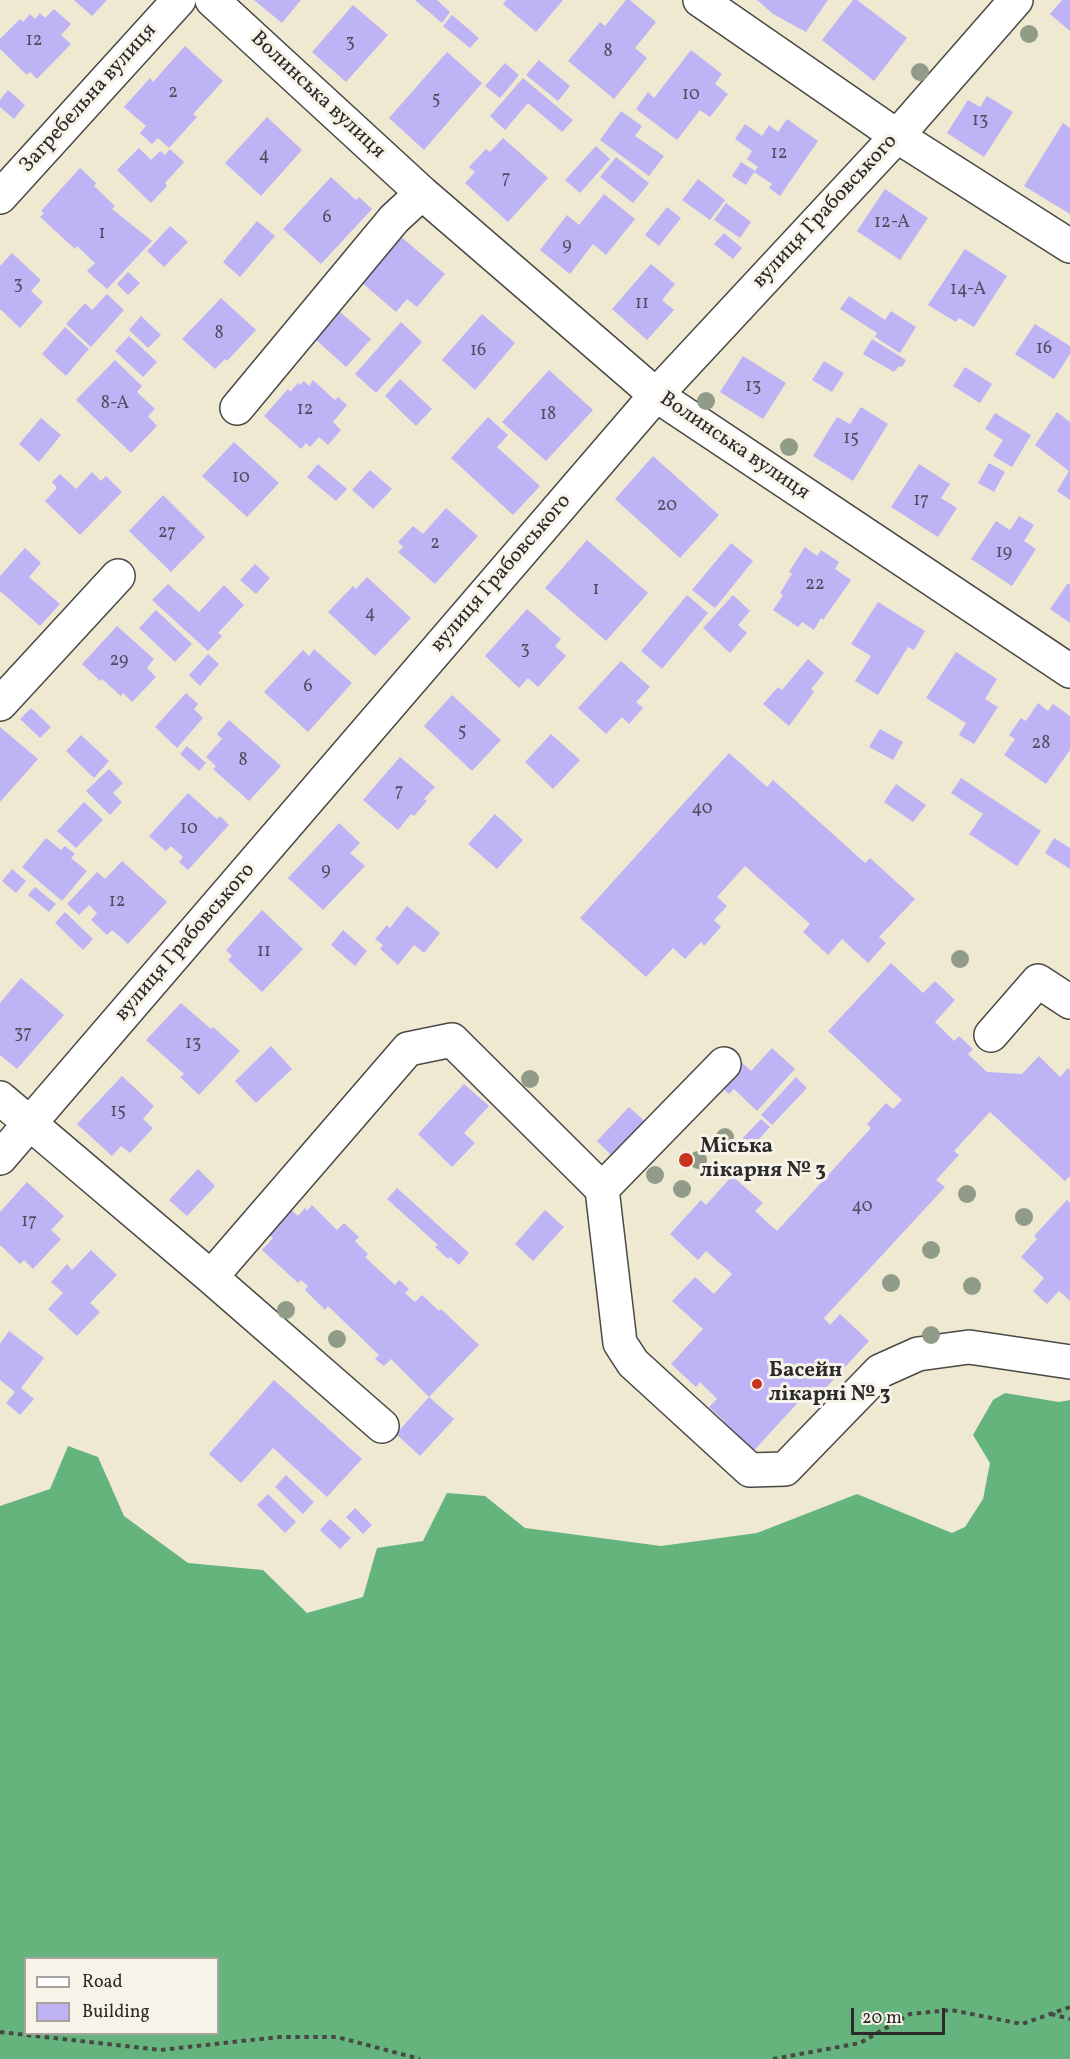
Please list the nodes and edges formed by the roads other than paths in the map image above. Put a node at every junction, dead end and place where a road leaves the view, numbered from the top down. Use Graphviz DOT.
graph roads {
  1 [pos="179,0"];
  2 [pos="212,0"];
  3 [pos="700,0"];
  4 [pos="1016,0"];
  5 [pos="897,136"];
  6 [pos="422,193"];
  7 [pos="0,197"];
  8 [pos="1070,246"];
  9 [pos="656,395"];
  10 [pos="237,408"];
  11 [pos="118,576"];
  12 [pos="1070,671"];
  13 [pos="0,704"];
  14 [pos="1070,1002"];
  15 [pos="991,1035"];
  16 [pos="724,1064"];
  17 [pos="0,1098"];
  18 [pos="31,1124"];
  19 [pos="0,1158"];
  20 [pos="602,1189"];
  21 [pos="211,1277"];
  22 [pos="1070,1362"];
  23 [pos="382,1426"];
  1 -- 7 [label="street, Загребельна вулиця"];
  2 -- 6 [label="street, Волинська вулиця"];
  3 -- 5 [label="street"];
  4 -- 5 [label="street, вулиця Грабовського"];
  5 -- 8 [label="street"];
  5 -- 9 [label="street, вулиця Грабовського"];
  6 -- 9 [label="street, Волинська вулиця"];
  6 -- 10 [label="street"];
  9 -- 12 [label="street, Волинська вулиця"];
  9 -- 18 [label="street, вулиця Грабовського"];
  11 -- 13 [label="street"];
  14 -- 15 [label="street"];
  16 -- 20 [label="street"];
  17 -- 18 [label="street"];
  18 -- 19 [label="street, вулиця Грабовського"];
  18 -- 21 [label="street"];
  20 -- 21 [label="street"];
  20 -- 22 [label="street"];
  21 -- 23 [label="street"];
}
